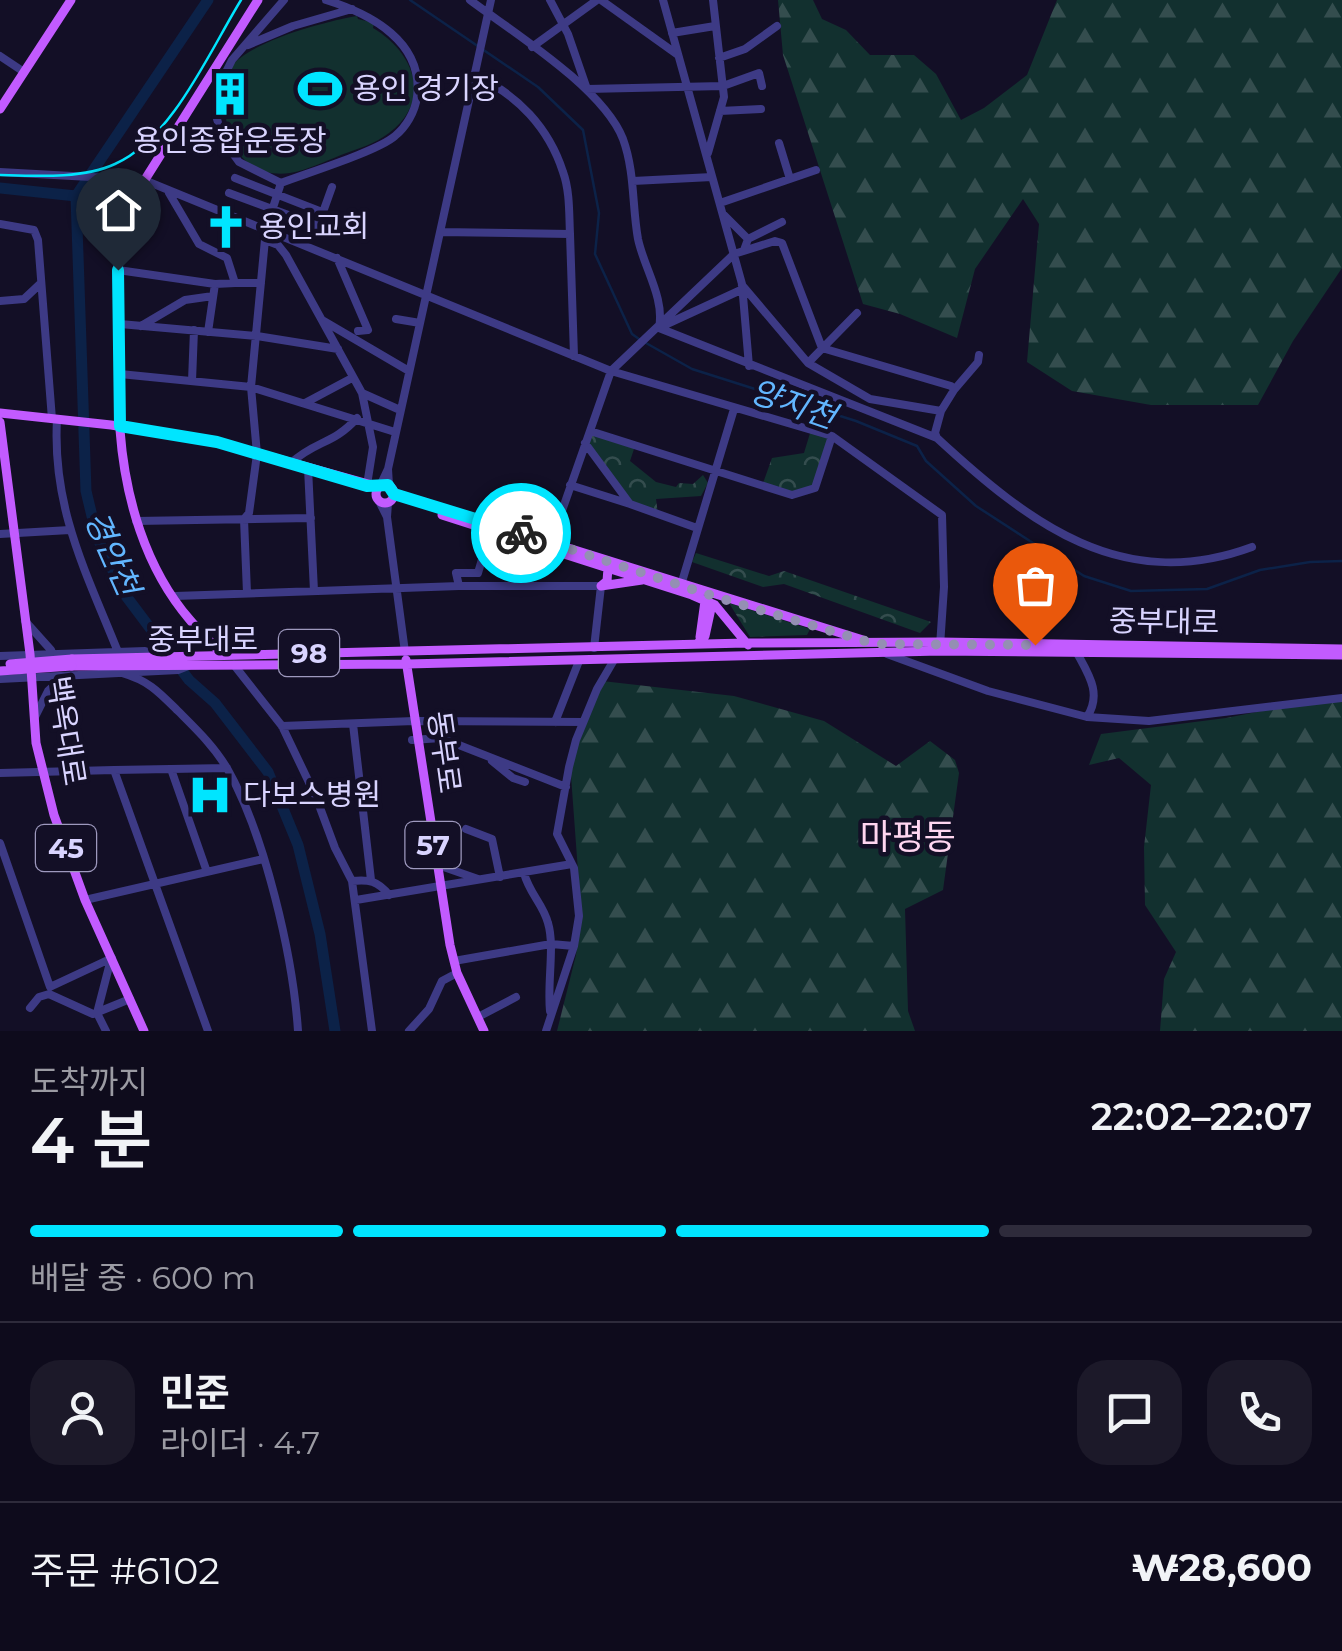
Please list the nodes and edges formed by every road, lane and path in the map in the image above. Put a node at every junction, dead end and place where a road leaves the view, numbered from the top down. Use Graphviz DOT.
graph roads {
  1 [pos="71,0"];
  2 [pos="258,0"];
  3 [pos="284,0"];
  4 [pos="326,0"];
  5 [pos="470,0"];
  6 [pos="491,0"];
  7 [pos="550,0"];
  8 [pos="599,0"];
  9 [pos="663,0"];
  10 [pos="712,0"];
  11 [pos="352,8"];
  12 [pos="488,15"];
  13 [pos="564,26"];
  14 [pos="716,26"];
  15 [pos="778,26"];
  16 [pos="672,33"];
  17 [pos="248,46"];
  18 [pos="532,47"];
  19 [pos="0,56"];
  20 [pos="678,56"];
  21 [pos="719,58"];
  22 [pos="24,72"];
  23 [pos="476,76"];
  24 [pos="687,86"];
  25 [pos="722,86"];
  26 [pos="762,86"];
  27 [pos="587,89"];
  28 [pos="0,109"];
  29 [pos="761,109"];
  30 [pos="720,111"];
  31 [pos="779,143"];
  32 [pos="706,157"];
  33 [pos="816,170"];
  34 [pos="0,172"];
  35 [pos="235,178"];
  36 [pos="712,178"];
  37 [pos="790,179"];
  38 [pos="139,180"];
  39 [pos="633,181"];
  40 [pos="281,183"];
  41 [pos="332,187"];
  42 [pos="168,191"];
  43 [pos="229,193"];
  44 [pos="278,195"];
  45 [pos="721,208"];
  46 [pos="273,210"];
  47 [pos="322,212"];
  48 [pos="782,222"];
  49 [pos="0,224"];
  50 [pos="266,229"];
  51 [pos="440,232"];
  52 [pos="570,234"];
  53 [pos="748,238"];
  54 [pos="264,240"];
  55 [pos="744,250"];
  56 [pos="734,254"];
  57 [pos="337,258"];
  58 [pos="118,270"];
  59 [pos="261,283"];
  60 [pos="40,284"];
  61 [pos="215,284"];
  62 [pos="235,284"];
  63 [pos="743,287"];
  64 [pos="426,294"];
  65 [pos="213,296"];
  66 [pos="0,301"];
  67 [pos="857,313"];
  68 [pos="322,319"];
  69 [pos="396,319"];
  70 [pos="420,323"];
  71 [pos="120,324"];
  72 [pos="141,326"];
  73 [pos="657,329"];
  74 [pos="194,330"];
  75 [pos="363,331"];
  76 [pos="208,332"];
  77 [pos="258,336"];
  78 [pos="822,348"];
  79 [pos="338,350"];
  80 [pos="574,356"];
  81 [pos="980,356"];
  82 [pos="412,359"];
  83 [pos="393,361"];
  84 [pos="808,363"];
  85 [pos="749,366"];
  86 [pos="614,368"];
  87 [pos="409,371"];
  88 [pos="120,374"];
  89 [pos="352,378"];
  90 [pos="192,381"];
  91 [pos="252,387"];
  92 [pos="954,390"];
  93 [pos="362,394"];
  94 [pos="305,403"];
  95 [pos="734,409"];
  96 [pos="400,410"];
  97 [pos="941,410"];
  98 [pos="0,414"];
  99 [pos="356,418"];
  100 [pos="55,419"];
  101 [pos="368,421"];
  102 [pos="0,422"];
  103 [pos="116,426"];
  104 [pos="590,431"];
  105 [pos="395,432"];
  106 [pos="832,436"];
  107 [pos="938,438"];
  108 [pos="1,439"];
  109 [pos="585,443"];
  110 [pos="257,454"];
  111 [pos="291,462"];
  112 [pos="308,468"];
  113 [pos="715,472"];
  114 [pos="570,485"];
  115 [pos="367,486"];
  116 [pos="4,493"];
  117 [pos="385,494"];
  118 [pos="630,504"];
  119 [pos="311,518"];
  120 [pos="244,520"];
  121 [pos="136,521"];
  122 [pos="697,528"];
  123 [pos="70,530"];
  124 [pos="4,533"];
  125 [pos="550,545"];
  126 [pos="1252,547"];
  127 [pos="493,552"];
  128 [pos="608,568"];
  129 [pos="644,580"];
  130 [pos="680,585"];
  131 [pos="459,586"];
  132 [pos="601,586"];
  133 [pos="397,590"];
  134 [pos="314,591"];
  135 [pos="247,593"];
  136 [pos="174,596"];
  137 [pos="708,602"];
  138 [pos="25,620"];
  139 [pos="746,643"];
  140 [pos="696,644"];
  141 [pos="875,644"];
  142 [pos="940,647"];
  143 [pos="594,648"];
  144 [pos="924,651"];
  145 [pos="56,652"];
  146 [pos="405,652"];
  147 [pos="884,652"];
  148 [pos="1077,652"];
  149 [pos="1342,652"];
  150 [pos="30,654"];
  151 [pos="755,655"];
  152 [pos="0,656"];
  153 [pos="218,658"];
  154 [pos="133,659"];
  155 [pos="614,660"];
  156 [pos="579,661"];
  157 [pos="407,664"];
  158 [pos="234,665"];
  159 [pos="0,668"];
  160 [pos="925,668"];
  161 [pos="122,673"];
  162 [pos="64,676"];
  163 [pos="32,678"];
  164 [pos="0,679"];
  165 [pos="1342,698"];
  166 [pos="1087,717"];
  167 [pos="35,718"];
  168 [pos="414,721"];
  169 [pos="554,722"];
  170 [pos="583,722"];
  171 [pos="353,724"];
  172 [pos="282,726"];
  173 [pos="414,740"];
  174 [pos="477,750"];
  175 [pos="227,768"];
  176 [pos="171,769"];
  177 [pos="114,770"];
  178 [pos="0,774"];
  179 [pos="44,774"];
  180 [pos="525,782"];
  181 [pos="566,787"];
  182 [pos="466,829"];
  183 [pos="0,843"];
  184 [pos="263,859"];
  185 [pos="436,864"];
  186 [pos="572,864"];
  187 [pos="207,872"];
  188 [pos="524,873"];
  189 [pos="500,877"];
  190 [pos="371,880"];
  191 [pos="480,880"];
  192 [pos="352,881"];
  193 [pos="154,884"];
  194 [pos="439,886"];
  195 [pos="389,895"];
  196 [pos="85,900"];
  197 [pos="356,900"];
  198 [pos="551,944"];
  199 [pos="574,946"];
  200 [pos="112,958"];
  201 [pos="454,961"];
  202 [pos="457,973"];
  203 [pos="516,998"];
  204 [pos="130,1000"];
  205 [pos="30,1008"];
  206 [pos="97,1013"];
  207 [pos="550,1014"];
  208 [pos="478,1018"];
  209 [pos="106,1031"];
  210 [pos="144,1031"];
  211 [pos="208,1031"];
  212 [pos="298,1031"];
  213 [pos="372,1031"];
  214 [pos="409,1031"];
  215 [pos="484,1031"];
  216 [pos="546,1031"];
  1 -- 22 [label="main road"];
  2 -- 38 [label="main road"];
  3 -- 17 [label="street"];
  4 -- 11 [label="street"];
  5 -- 12 [label="street"];
  6 -- 12 [label="street"];
  7 -- 13 [label="street"];
  8 -- 13 [label="street"];
  8 -- 20 [label="street"];
  9 -- 16 [label="street"];
  10 -- 14 [label="street"];
  11 -- 17 [label="street"];
  11 -- 40 [label="street"];
  12 -- 18 [label="street"];
  12 -- 23 [label="street"];
  13 -- 18 [label="street"];
  13 -- 27 [label="street"];
  14 -- 16 [label="street"];
  14 -- 21 [label="street"];
  15 -- 21 [label="street"];
  16 -- 20 [label="street"];
  17 -- 40 [label="street"];
  18 -- 27 [label="street"];
  19 -- 22 [label="street"];
  20 -- 24 [label="street"];
  21 -- 25 [label="street"];
  22 -- 28 [label="main road"];
  23 -- 51 [label="street"];
  23 -- 52 [label="street"];
  24 -- 25 [label="street"];
  24 -- 27 [label="street"];
  24 -- 32 [label="street"];
  25 -- 26 [label="street"];
  25 -- 30 [label="street"];
  27 -- 39 [label="street"];
  29 -- 30 [label="street"];
  30 -- 32 [label="street"];
  31 -- 37 [label="street"];
  32 -- 36 [label="street"];
  33 -- 37 [label="street"];
  34 -- 38 [label="street"];
  35 -- 44 [label="street"];
  36 -- 39 [label="street"];
  36 -- 45 [label="street"];
  37 -- 45 [label="street"];
  38 -- 42 [label="street"];
  38 -- 58 [label="main road"];
  39 -- 73 [label="street"];
  40 -- 44 [label="street"];
  41 -- 47 [label="street"];
  42 -- 50 [label="street"];
  42 -- 62 [label="street"];
  43 -- 46 [label="street"];
  44 -- 46 [label="street"];
  44 -- 47 [label="street"];
  45 -- 53 [label="street"];
  45 -- 56 [label="street"];
  46 -- 47 [label="street"];
  46 -- 50 [label="street"];
  48 -- 53 [label="street"];
  49 -- 60 [label="street, 중부대로"];
  50 -- 54 [label="street"];
  50 -- 57 [label="street"];
  51 -- 52 [label="street"];
  51 -- 64 [label="street"];
  52 -- 80 [label="street"];
  53 -- 55 [label="street"];
  54 -- 59 [label="street"];
  54 -- 68 [label="street"];
  55 -- 56 [label="street"];
  55 -- 78 [label="street"];
  56 -- 63 [label="street"];
  56 -- 73 [label="street"];
  57 -- 64 [label="street"];
  57 -- 75 [label="street"];
  58 -- 61 [label="street"];
  58 -- 71 [label="main road"];
  59 -- 62 [label="street"];
  59 -- 77 [label="street"];
  60 -- 66 [label="street"];
  60 -- 100 [label="street, 중부대로"];
  61 -- 62 [label="street"];
  61 -- 65 [label="street"];
  63 -- 73 [label="street"];
  63 -- 84 [label="street"];
  63 -- 85 [label="street"];
  64 -- 70 [label="street"];
  64 -- 80 [label="street"];
  65 -- 72 [label="street"];
  65 -- 76 [label="street"];
  67 -- 78 [label="street"];
  68 -- 79 [label="street"];
  68 -- 83 [label="street"];
  69 -- 70 [label="street"];
  70 -- 82 [label="street"];
  71 -- 72 [label="street"];
  71 -- 88 [label="main road"];
  72 -- 74 [label="street"];
  73 -- 85 [label="street"];
  73 -- 86 [label="street"];
  74 -- 76 [label="street"];
  74 -- 90 [label="street"];
  76 -- 77 [label="street"];
  77 -- 79 [label="street"];
  77 -- 91 [label="street"];
  78 -- 84 [label="street"];
  78 -- 92 [label="street"];
  79 -- 89 [label="street"];
  80 -- 86 [label="street"];
  81 -- 92 [label="street"];
  82 -- 83 [label="street"];
  82 -- 87 [label="street"];
  83 -- 87 [label="street"];
  84 -- 97 [label="street"];
  85 -- 107 [label="street"];
  86 -- 95 [label="street"];
  86 -- 104 [label="street"];
  87 -- 96 [label="street"];
  88 -- 90 [label="street"];
  88 -- 103 [label="main road"];
  89 -- 93 [label="street"];
  89 -- 94 [label="street"];
  90 -- 91 [label="street"];
  91 -- 94 [label="street"];
  91 -- 110 [label="street"];
  92 -- 97 [label="street"];
  93 -- 96 [label="street"];
  93 -- 101 [label="street"];
  94 -- 99 [label="street"];
  95 -- 106 [label="street"];
  95 -- 113 [label="street"];
  96 -- 105 [label="street"];
  97 -- 107 [label="street"];
  98 -- 100 [label="main road"];
  99 -- 101 [label="street"];
  99 -- 111 [label="street"];
  100 -- 103 [label="main road"];
  100 -- 123 [label="street, 중부대로"];
  101 -- 105 [label="street"];
  101 -- 115 [label="street"];
  102 -- 108 [label="main road, 백옥대로 / 45"];
  103 -- 110 [label="main road"];
  103 -- 121 [label="main road"];
  104 -- 109 [label="street"];
  104 -- 113 [label="street"];
  105 -- 117 [label="street"];
  106 -- 113 [label="street"];
  106 -- 142 [label="street"];
  107 -- 126 [label="street"];
  108 -- 116 [label="main road, 백옥대로 / 45"];
  109 -- 114 [label="street"];
  109 -- 118 [label="street"];
  110 -- 111 [label="main road"];
  110 -- 120 [label="street"];
  111 -- 112 [label="main road"];
  112 -- 115 [label="main road"];
  112 -- 119 [label="street"];
  113 -- 122 [label="street"];
  114 -- 118 [label="street"];
  114 -- 125 [label="street"];
  115 -- 117 [label="main road"];
  116 -- 124 [label="main road, 백옥대로 / 45"];
  117 -- 125 [label="main road"];
  117 -- 133 [label="street"];
  118 -- 122 [label="street"];
  119 -- 120 [label="street"];
  119 -- 134 [label="street"];
  120 -- 121 [label="street"];
  120 -- 135 [label="street"];
  121 -- 136 [label="main road"];
  122 -- 130 [label="street"];
  123 -- 124 [label="street"];
  123 -- 154 [label="street, 중부대로"];
  124 -- 138 [label="main road, 백옥대로 / 45"];
  125 -- 128 [label="main road"];
  125 -- 130 [label="main road"];
  127 -- 131 [label="street"];
  128 -- 129 [label="main road"];
  128 -- 132 [label="main road"];
  129 -- 132 [label="main road"];
  129 -- 137 [label="main road"];
  130 -- 141 [label="main road"];
  131 -- 132 [label="street"];
  131 -- 133 [label="street"];
  132 -- 143 [label="street"];
  133 -- 134 [label="street"];
  133 -- 146 [label="street"];
  134 -- 135 [label="street"];
  135 -- 136 [label="street"];
  136 -- 153 [label="main road"];
  137 -- 139 [label="main road"];
  137 -- 140 [label="main road"];
  138 -- 145 [label="street"];
  138 -- 150 [label="main road, 백옥대로 / 45"];
  139 -- 140 [label="main road, 중부대로"];
  139 -- 141 [label="main road, 중부대로"];
  139 -- 151 [label="main road"];
  140 -- 143 [label="main road, 중부대로"];
  141 -- 142 [label="main road, 중부대로"];
  142 -- 144 [label="main road, 중부대로"];
  142 -- 148 [label="main road, 중부대로"];
  142 -- 149 [label="main road, 중부대로"];
  143 -- 146 [label="main road, 중부대로"];
  144 -- 147 [label="main road, 중부대로"];
  144 -- 160 [label="street"];
  145 -- 150 [label="street"];
  145 -- 154 [label="street"];
  146 -- 153 [label="main road, 중부대로 / 98"];
  146 -- 157 [label="main road, 동부로 / 57"];
  147 -- 151 [label="main road, 중부대로"];
  147 -- 160 [label="street"];
  148 -- 149 [label="main road, 중부대로"];
  148 -- 166 [label="street"];
  150 -- 152 [label="street"];
  150 -- 163 [label="main road, 백옥대로 / 45"];
  151 -- 155 [label="main road, 중부대로"];
  153 -- 154 [label="main road, 중부대로 / 98"];
  153 -- 154 [label="main road, 중부대로 / 98"];
  153 -- 158 [label="main road, 중부대로 / 98"];
  154 -- 159 [label="main road, 중부대로 / 98, bridge"];
  154 -- 161 [label="street"];
  155 -- 156 [label="main road, 중부대로"];
  155 -- 170 [label="street"];
  156 -- 157 [label="main road, 중부대로"];
  156 -- 169 [label="street"];
  157 -- 158 [label="main road, 중부대로 / 98"];
  157 -- 168 [label="main road, 동부로 / 57"];
  158 -- 172 [label="street"];
  160 -- 166 [label="street"];
  161 -- 162 [label="street"];
  161 -- 175 [label="street"];
  162 -- 163 [label="street"];
  162 -- 167 [label="street"];
  163 -- 164 [label="street"];
  163 -- 167 [label="main road, 백옥대로 / 45"];
  165 -- 166 [label="street"];
  167 -- 179 [label="main road, 백옥대로 / 45"];
  168 -- 169 [label="street"];
  168 -- 171 [label="street"];
  168 -- 173 [label="main road, 동부로 / 57"];
  169 -- 170 [label="street"];
  170 -- 181 [label="street"];
  171 -- 172 [label="street"];
  171 -- 190 [label="street"];
  172 -- 192 [label="street"];
  173 -- 174 [label="street"];
  173 -- 185 [label="main road, 동부로 / 57"];
  174 -- 180 [label="street"];
  174 -- 181 [label="street"];
  175 -- 176 [label="street"];
  175 -- 184 [label="street"];
  176 -- 177 [label="street"];
  176 -- 187 [label="street"];
  177 -- 179 [label="street"];
  177 -- 193 [label="street"];
  178 -- 179 [label="street"];
  179 -- 196 [label="main road, 백옥대로 / 45"];
  181 -- 186 [label="street"];
  182 -- 189 [label="street"];
  183 -- 200 [label="street"];
  184 -- 187 [label="street"];
  184 -- 212 [label="street"];
  185 -- 191 [label="street"];
  185 -- 194 [label="main road, 동부로 / 57"];
  186 -- 188 [label="street"];
  186 -- 199 [label="street"];
  187 -- 193 [label="street"];
  188 -- 189 [label="street"];
  188 -- 198 [label="street"];
  189 -- 191 [label="street"];
  190 -- 192 [label="street"];
  190 -- 195 [label="street"];
  191 -- 194 [label="street"];
  192 -- 197 [label="street"];
  193 -- 196 [label="street"];
  193 -- 211 [label="street"];
  194 -- 195 [label="street"];
  194 -- 201 [label="main road, 동부로 / 57"];
  195 -- 197 [label="street"];
  196 -- 200 [label="main road, 백옥대로 / 45"];
  197 -- 213 [label="street"];
  198 -- 199 [label="street"];
  198 -- 201 [label="street"];
  198 -- 207 [label="street"];
  199 -- 207 [label="street"];
  200 -- 204 [label="main road, 백옥대로 / 45"];
  200 -- 206 [label="street"];
  201 -- 202 [label="main road, 동부로 / 57"];
  202 -- 208 [label="main road, 동부로 / 57"];
  202 -- 214 [label="street"];
  203 -- 208 [label="street"];
  204 -- 206 [label="street"];
  204 -- 210 [label="main road, 백옥대로 / 45"];
  205 -- 206 [label="street"];
  206 -- 209 [label="street"];
  207 -- 216 [label="street"];
  208 -- 215 [label="main road, 동부로 / 57"];
}
